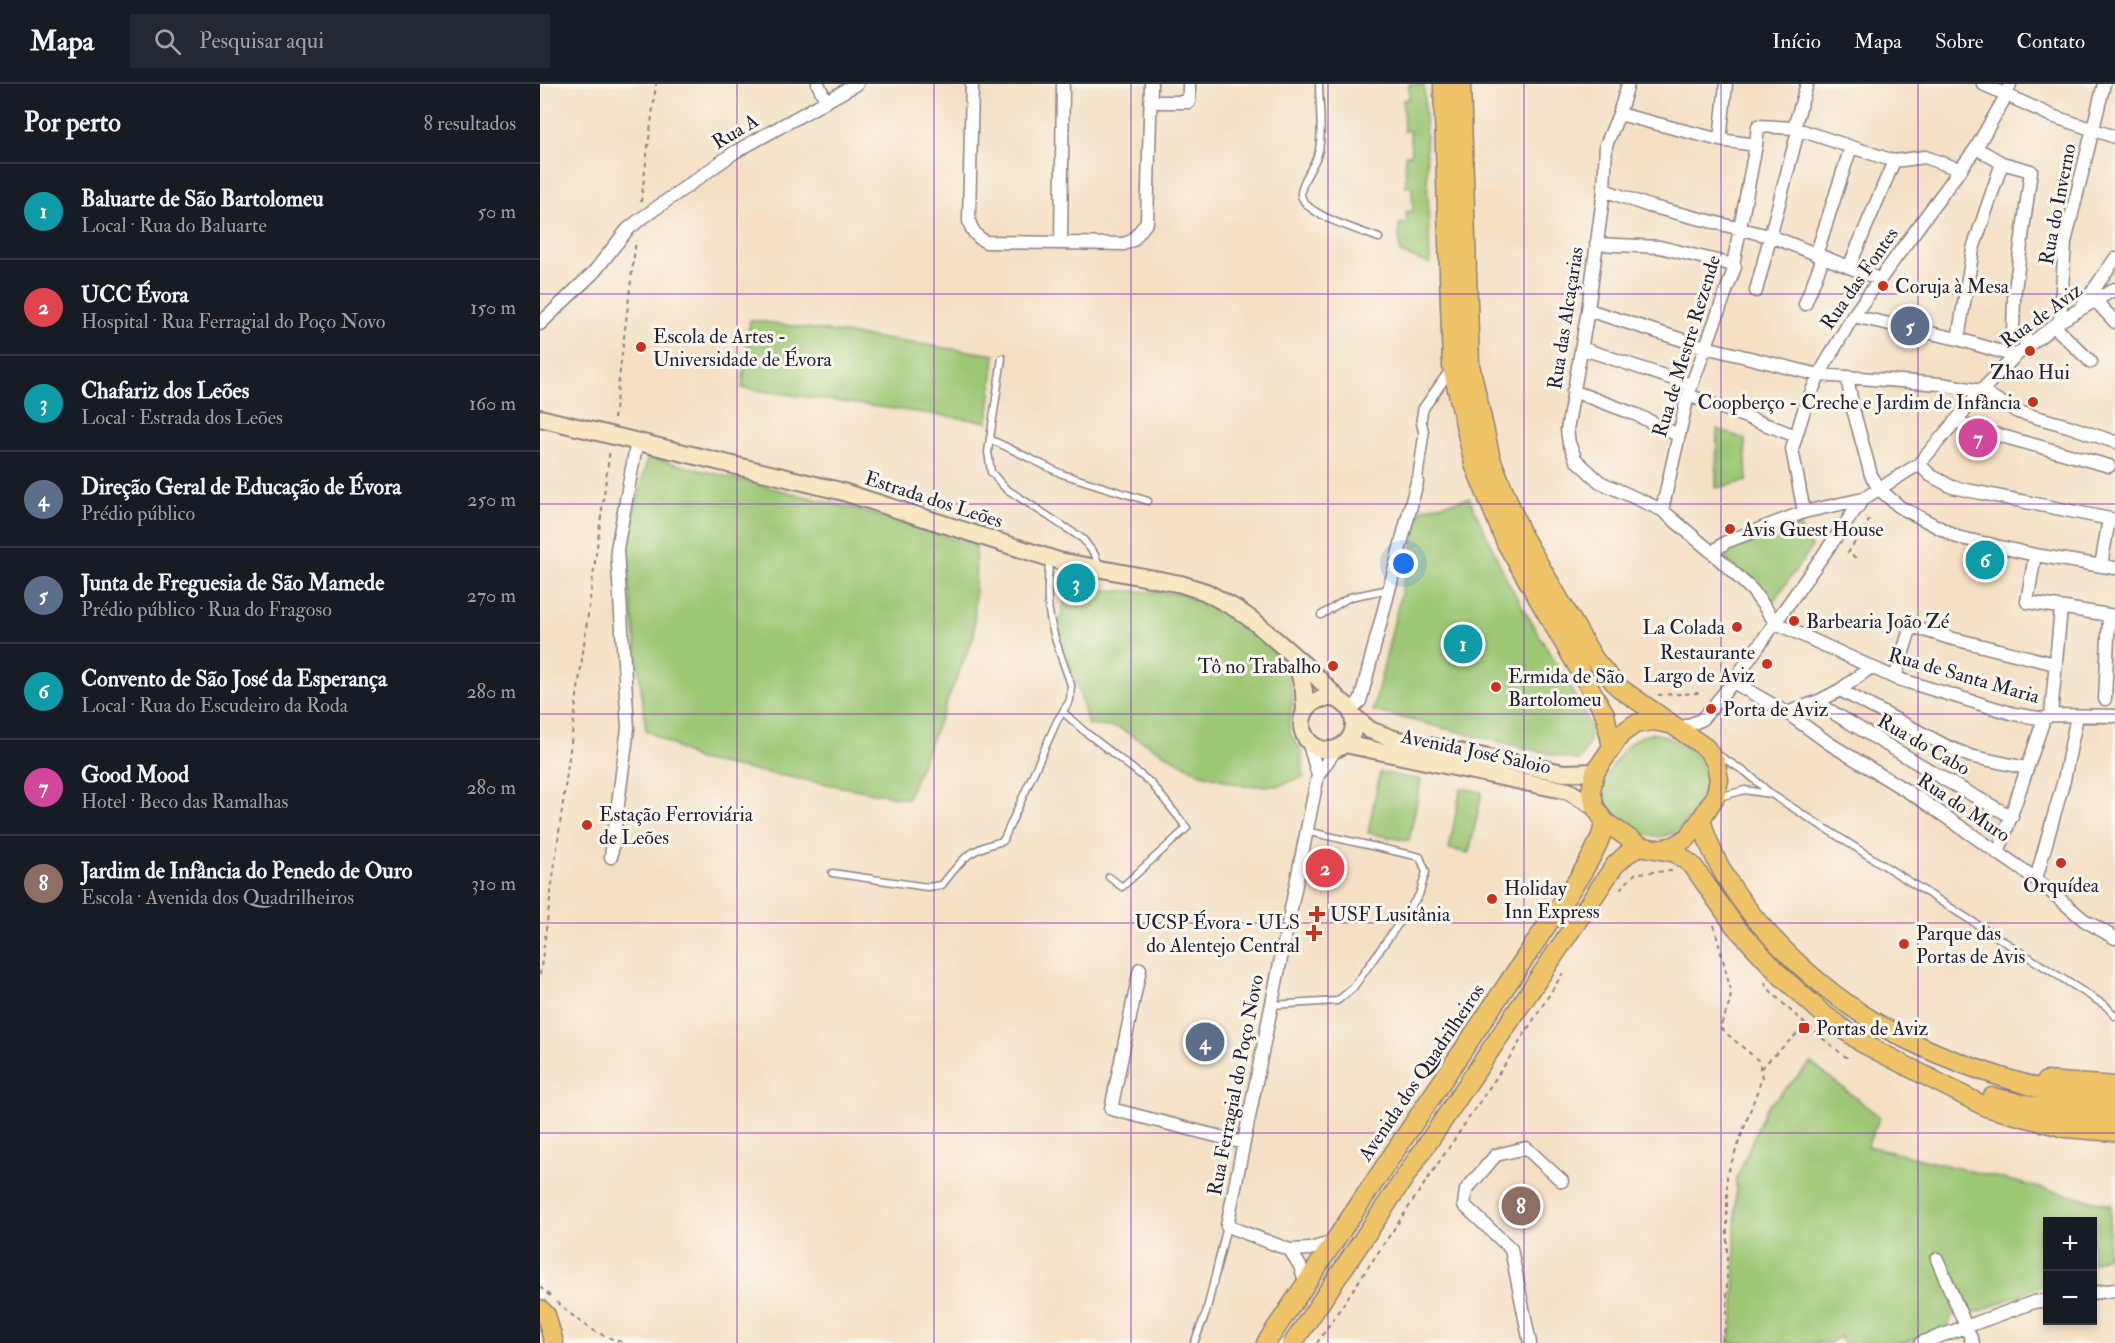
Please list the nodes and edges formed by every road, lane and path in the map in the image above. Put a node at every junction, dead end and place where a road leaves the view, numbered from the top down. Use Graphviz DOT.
graph roads {
  1 [pos="656,84"];
  2 [pos="818,84"];
  3 [pos="857,84"];
  4 [pos="972,84"];
  5 [pos="1063,84"];
  6 [pos="1150,84"];
  7 [pos="1189,84"];
  8 [pos="1319,84"];
  9 [pos="1443,84"];
  10 [pos="1461,84"];
  11 [pos="1628,84"];
  12 [pos="1726,84"];
  13 [pos="1807,84"];
  14 [pos="1983,84"];
  15 [pos="2104,84"];
  16 [pos="2008,90"];
  17 [pos="826,101"];
  18 [pos="1150,102"];
  19 [pos="1619,114"];
  20 [pos="1796,130"];
  21 [pos="2092,130"];
  22 [pos="2115,137"];
  23 [pos="1720,140"];
  24 [pos="1756,145"];
  25 [pos="1851,147"];
  26 [pos="1976,148"];
  27 [pos="1894,161"];
  28 [pos="2002,163"];
  29 [pos="1961,170"];
  30 [pos="1604,190"];
  31 [pos="638,221"];
  32 [pos="1741,228"];
  33 [pos="1770,236"];
  34 [pos="1379,238"];
  35 [pos="1061,243"];
  36 [pos="1596,244"];
  37 [pos="1820,257"];
  38 [pos="2115,259"];
  39 [pos="1733,265"];
  40 [pos="1849,267"];
  41 [pos="1879,279"];
  42 [pos="2115,289"];
  43 [pos="1756,291"];
  44 [pos="2096,300"];
  45 [pos="1805,304"];
  46 [pos="2081,308"];
  47 [pos="1588,310"];
  48 [pos="1854,316"];
  49 [pos="2115,322"];
  50 [pos="540,324"];
  51 [pos="2057,324"];
  52 [pos="1958,339"];
  53 [pos="2031,342"];
  54 [pos="1705,346"];
  55 [pos="1581,348"];
  56 [pos="2014,356"];
  57 [pos="1002,358"];
  58 [pos="2091,362"];
  59 [pos="1452,367"];
  60 [pos="1819,375"];
  61 [pos="1847,377"];
  62 [pos="1690,390"];
  63 [pos="1573,391"];
  64 [pos="1981,391"];
  65 [pos="540,418"];
  66 [pos="1980,430"];
  67 [pos="612,435"];
  68 [pos="1678,435"];
  69 [pos="1796,436"];
  70 [pos="990,440"];
  71 [pos="637,441"];
  72 [pos="2115,442"];
  73 [pos="1919,464"];
  74 [pos="2109,465"];
  75 [pos="1417,482"];
  76 [pos="1879,489"];
  77 [pos="1863,499"];
  78 [pos="1148,501"];
  79 [pos="1662,510"];
  80 [pos="1804,512"];
  81 [pos="2112,519"];
  82 [pos="1866,525"];
  83 [pos="1714,554"];
  84 [pos="2035,555"];
  85 [pos="1049,558"];
  86 [pos="1856,558"];
  87 [pos="2101,566"];
  88 [pos="2115,568"];
  89 [pos="1100,569"];
  90 [pos="1390,589"];
  91 [pos="2061,608"];
  92 [pos="1321,615"];
  93 [pos="2112,616"];
  94 [pos="1776,623"];
  95 [pos="1296,659"];
  96 [pos="2055,664"];
  97 [pos="1871,667"];
  98 [pos="1895,678"];
  99 [pos="1733,682"];
  100 [pos="1840,690"];
  101 [pos="1700,693"];
  102 [pos="1658,695"];
  103 [pos="2105,699"];
  104 [pos="1821,700"];
  105 [pos="1348,709"];
  106 [pos="1063,712"];
  107 [pos="1305,712"];
  108 [pos="1787,713"];
  109 [pos="2077,716"];
  110 [pos="2115,716"];
  111 [pos="2047,717"];
  112 [pos="1674,727"];
  113 [pos="1308,741"];
  114 [pos="1340,746"];
  115 [pos="1612,747"];
  116 [pos="1706,748"];
  117 [pos="2026,768"];
  118 [pos="1595,772"];
  119 [pos="1318,775"];
  120 [pos="1771,794"];
  121 [pos="1715,797"];
  122 [pos="1600,815"];
  123 [pos="2012,817"];
  124 [pos="1701,819"];
  125 [pos="1306,831"];
  126 [pos="1649,848"];
  127 [pos="1998,854"];
  128 [pos="611,857"];
  129 [pos="1676,872"];
  130 [pos="832,873"];
  131 [pos="1108,877"];
  132 [pos="2036,879"];
  133 [pos="1614,896"];
  134 [pos="1712,918"];
  135 [pos="2115,938"];
  136 [pos="1140,969"];
  137 [pos="1563,972"];
  138 [pos="540,975"];
  139 [pos="1271,1005"];
  140 [pos="2106,1006"];
  141 [pos="2115,1009"];
  142 [pos="2115,1016"];
  143 [pos="1806,1025"];
  144 [pos="1761,1068"];
  145 [pos="1922,1075"];
  146 [pos="1997,1075"];
  147 [pos="2115,1086"];
  148 [pos="2115,1101"];
  149 [pos="2115,1116"];
  150 [pos="2115,1132"];
  151 [pos="1244,1143"];
  152 [pos="1562,1181"];
  153 [pos="1227,1226"];
  154 [pos="1334,1242"];
  155 [pos="1290,1250"];
  156 [pos="1937,1259"];
  157 [pos="1306,1283"];
  158 [pos="540,1287"];
  159 [pos="2115,1290"];
  160 [pos="2097,1292"];
  161 [pos="2043,1301"];
  162 [pos="540,1309"];
  163 [pos="1966,1326"];
  164 [pos="557,1342"];
  165 [pos="625,1343"];
  166 [pos="1194,1343"];
  167 [pos="1266,1343"];
  168 [pos="1293,1343"];
  169 [pos="1317,1343"];
  170 [pos="1530,1343"];
  171 [pos="1722,1343"];
  172 [pos="1921,1343"];
  173 [pos="1973,1343"];
  1 -- 31 [label="path"];
  2 -- 17 [label="street"];
  3 -- 17 [label="street, Rua A"];
  4 -- 35 [label="street"];
  5 -- 35 [label="street"];
  6 -- 18 [label="street"];
  7 -- 18 [label="street"];
  8 -- 34 [label="lane"];
  9 -- 59 [label="main road"];
  10 -- 112 [label="main road"];
  11 -- 19 [label="street, Rua das Alcaçarias"];
  12 -- 23 [label="street"];
  13 -- 20 [label="street"];
  14 -- 16 [label="street"];
  15 -- 21 [label="street, Rua do Inverno"];
  16 -- 21 [label="street"];
  16 -- 26 [label="street, Rua das Fontes"];
  17 -- 31 [label="street, Rua A"];
  18 -- 35 [label="street"];
  19 -- 23 [label="street"];
  19 -- 30 [label="street, Rua das Alcaçarias"];
  20 -- 24 [label="street"];
  20 -- 25 [label="street"];
  20 -- 33 [label="street"];
  21 -- 22 [label="street"];
  21 -- 51 [label="street, Rua do Inverno"];
  23 -- 24 [label="street"];
  24 -- 32 [label="street, Rua de Mestre Rezende"];
  25 -- 27 [label="street"];
  25 -- 37 [label="street"];
  26 -- 28 [label="street"];
  26 -- 29 [label="street, Rua das Fontes"];
  27 -- 29 [label="street"];
  27 -- 40 [label="street"];
  28 -- 52 [label="street"];
  28 -- 53 [label="street"];
  29 -- 41 [label="street, Rua das Fontes"];
  30 -- 32 [label="street"];
  30 -- 36 [label="street, Rua das Alcaçarias"];
  31 -- 50 [label="street, Rua A"];
  31 -- 67 [label="path"];
  32 -- 33 [label="street"];
  32 -- 39 [label="street, Rua de Mestre Rezende"];
  33 -- 37 [label="street"];
  33 -- 43 [label="street"];
  36 -- 39 [label="street"];
  36 -- 47 [label="street, Rua das Alcaçarias"];
  37 -- 40 [label="street"];
  37 -- 45 [label="street"];
  38 -- 46 [label="street"];
  39 -- 54 [label="street, Rua de Mestre Rezende"];
  40 -- 41 [label="street"];
  41 -- 48 [label="street, Rua das Fontes"];
  42 -- 44 [label="street, Rua de Aviz"];
  44 -- 46 [label="street, Rua de Aviz"];
  44 -- 49 [label="street"];
  46 -- 51 [label="street, Rua de Aviz"];
  47 -- 54 [label="street"];
  47 -- 55 [label="street, Rua das Alcaçarias"];
  48 -- 52 [label="street"];
  48 -- 60 [label="street, Rua das Fontes"];
  51 -- 53 [label="street, Rua de Aviz"];
  51 -- 58 [label="street"];
  52 -- 56 [label="street"];
  53 -- 56 [label="street, Rua de Aviz"];
  54 -- 60 [label="street"];
  54 -- 62 [label="street, Rua de Mestre Rezende"];
  55 -- 62 [label="street"];
  55 -- 63 [label="street, Rua das Alcaçarias"];
  56 -- 64 [label="street, Rua de Aviz"];
  57 -- 70 [label="lane"];
  59 -- 75 [label="street"];
  59 -- 115 [label="main road"];
  60 -- 61 [label="street"];
  60 -- 69 [label="street, Rua das Fontes"];
  61 -- 64 [label="street"];
  61 -- 76 [label="street"];
  62 -- 68 [label="street, Rua de Mestre Rezende"];
  62 -- 69 [label="street"];
  63 -- 68 [label="street"];
  63 -- 79 [label="street, Rua das Alcaçarias"];
  64 -- 72 [label="street"];
  64 -- 73 [label="street, Rua de Aviz"];
  65 -- 67 [label="main road, Estrada dos Leões"];
  66 -- 74 [label="street"];
  67 -- 71 [label="main road, Estrada dos Leões"];
  67 -- 138 [label="path"];
  68 -- 79 [label="street, Rua de Mestre Rezende"];
  69 -- 80 [label="street, Rua das Fontes"];
  70 -- 78 [label="lane"];
  70 -- 89 [label="lane"];
  71 -- 85 [label="main road, Estrada dos Leões"];
  71 -- 128 [label="street"];
  73 -- 76 [label="street, Rua de Aviz"];
  73 -- 81 [label="street"];
  75 -- 90 [label="street"];
  76 -- 77 [label="street, Rua de Aviz"];
  76 -- 84 [label="street"];
  77 -- 80 [label="street, Rua de Aviz"];
  77 -- 94 [label="street, Rua de Aviz"];
  79 -- 83 [label="street, Rua das Alcaçarias"];
  80 -- 83 [label="street, Rua de Aviz"];
  81 -- 87 [label="street"];
  82 -- 86 [label="path"];
  83 -- 94 [label="street"];
  84 -- 87 [label="street"];
  84 -- 91 [label="street"];
  85 -- 89 [label="main road, Estrada dos Leões"];
  85 -- 106 [label="lane"];
  87 -- 88 [label="street"];
  89 -- 95 [label="main road, Estrada dos Leões"];
  90 -- 92 [label="lane"];
  90 -- 105 [label="street"];
  91 -- 93 [label="street"];
  91 -- 96 [label="street"];
  93 -- 103 [label="street"];
  94 -- 97 [label="street, Rua de Santa Maria"];
  94 -- 99 [label="street, Rua de Aviz"];
  95 -- 105 [label="main road, Avenida José Saloio"];
  95 -- 107 [label="main road"];
  96 -- 98 [label="street"];
  96 -- 111 [label="street"];
  97 -- 98 [label="street, Rua de Santa Maria"];
  97 -- 100 [label="street"];
  98 -- 111 [label="street, Rua de Santa Maria"];
  99 -- 108 [label="street, Rua do Muro"];
  99 -- 112 [label="street, Rua de Aviz"];
  100 -- 104 [label="street"];
  100 -- 117 [label="street"];
  101 -- 102 [label="path"];
  104 -- 108 [label="street"];
  104 -- 123 [label="street, Rua do Cabo"];
  105 -- 107 [label="main road"];
  105 -- 114 [label="main road"];
  105 -- 118 [label="main road, Avenida José Saloio"];
  106 -- 130 [label="lane"];
  106 -- 131 [label="lane"];
  107 -- 113 [label="main road"];
  108 -- 127 [label="street, Rua do Muro"];
  109 -- 110 [label="street, Rua de Santa Maria"];
  109 -- 111 [label="street, Rua de Santa Maria"];
  109 -- 132 [label="street"];
  111 -- 117 [label="street"];
  112 -- 115 [label="main road"];
  112 -- 116 [label="main road"];
  113 -- 114 [label="main road"];
  113 -- 119 [label="street"];
  114 -- 119 [label="street"];
  114 -- 122 [label="main road, Avenida José Saloio"];
  115 -- 118 [label="main road"];
  116 -- 120 [label="lane"];
  116 -- 121 [label="main road"];
  117 -- 123 [label="street"];
  118 -- 122 [label="main road"];
  119 -- 125 [label="street, Rua Ferragial do Poço Novo"];
  120 -- 121 [label="lane"];
  120 -- 140 [label="lane"];
  121 -- 124 [label="main road"];
  122 -- 126 [label="main road"];
  122 -- 154 [label="main road, Avenida dos Quadrilheiros"];
  123 -- 127 [label="street"];
  124 -- 126 [label="main road"];
  124 -- 146 [label="main road"];
  125 -- 139 [label="street, Rua Ferragial do Poço Novo"];
  125 -- 139 [label="lane"];
  126 -- 145 [label="main road"];
  126 -- 168 [label="main road"];
  127 -- 132 [label="street, Rua do Muro"];
  129 -- 133 [label="path"];
  132 -- 135 [label="street, Rua do Muro"];
  134 -- 144 [label="path"];
  136 -- 151 [label="street"];
  137 -- 169 [label="path"];
  139 -- 151 [label="street, Rua Ferragial do Poço Novo"];
  140 -- 141 [label="lane"];
  140 -- 142 [label="lane"];
  143 -- 144 [label="path"];
  144 -- 171 [label="path"];
  145 -- 149 [label="main road"];
  145 -- 150 [label="main road"];
  146 -- 147 [label="main road"];
  146 -- 148 [label="main road"];
  151 -- 153 [label="street, Rua Ferragial do Poço Novo"];
  152 -- 170 [label="street"];
  153 -- 155 [label="street"];
  153 -- 166 [label="lane"];
  154 -- 155 [label="street"];
  154 -- 157 [label="main road, Avenida dos Quadrilheiros"];
  155 -- 157 [label="street"];
  156 -- 163 [label="street"];
  157 -- 167 [label="main road, Avenida dos Quadrilheiros"];
  158 -- 165 [label="path"];
  159 -- 160 [label="street"];
  161 -- 163 [label="street"];
  162 -- 164 [label="main road"];
  163 -- 172 [label="street"];
  163 -- 173 [label="street"];
}
